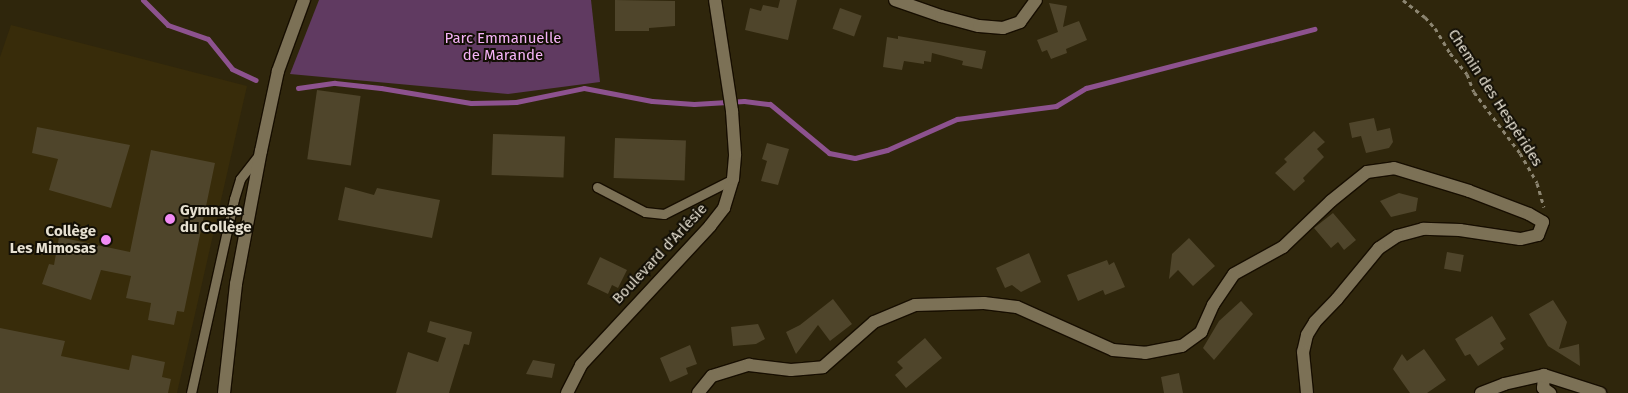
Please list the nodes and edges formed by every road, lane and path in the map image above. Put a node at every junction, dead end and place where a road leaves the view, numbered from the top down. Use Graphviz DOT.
graph roads {
  1 [pos="304,0"];
  2 [pos="716,0"];
  3 [pos="894,0"];
  4 [pos="1036,0"];
  5 [pos="1403,0"];
  6 [pos="261,151"];
  7 [pos="733,178"];
  8 [pos="597,187"];
  9 [pos="1543,222"];
  10 [pos="1544,375"];
  11 [pos="191,393"];
  12 [pos="224,393"];
  13 [pos="567,393"];
  14 [pos="698,393"];
  15 [pos="1307,393"];
  16 [pos="1481,393"];
  17 [pos="1550,393"];
  18 [pos="1600,393"];
  1 -- 6 [label="street"];
  2 -- 7 [label="street, Boulevard d'Arlésie"];
  3 -- 4 [label="street"];
  5 -- 9 [label="path, Chemin des Hespérides"];
  6 -- 11 [label="lane"];
  6 -- 12 [label="street"];
  7 -- 8 [label="lane"];
  7 -- 13 [label="street, Boulevard d'Arlésie"];
  9 -- 14 [label="street"];
  9 -- 15 [label="street"];
  10 -- 16 [label="street"];
  10 -- 17 [label="street"];
  10 -- 18 [label="street"];
}
